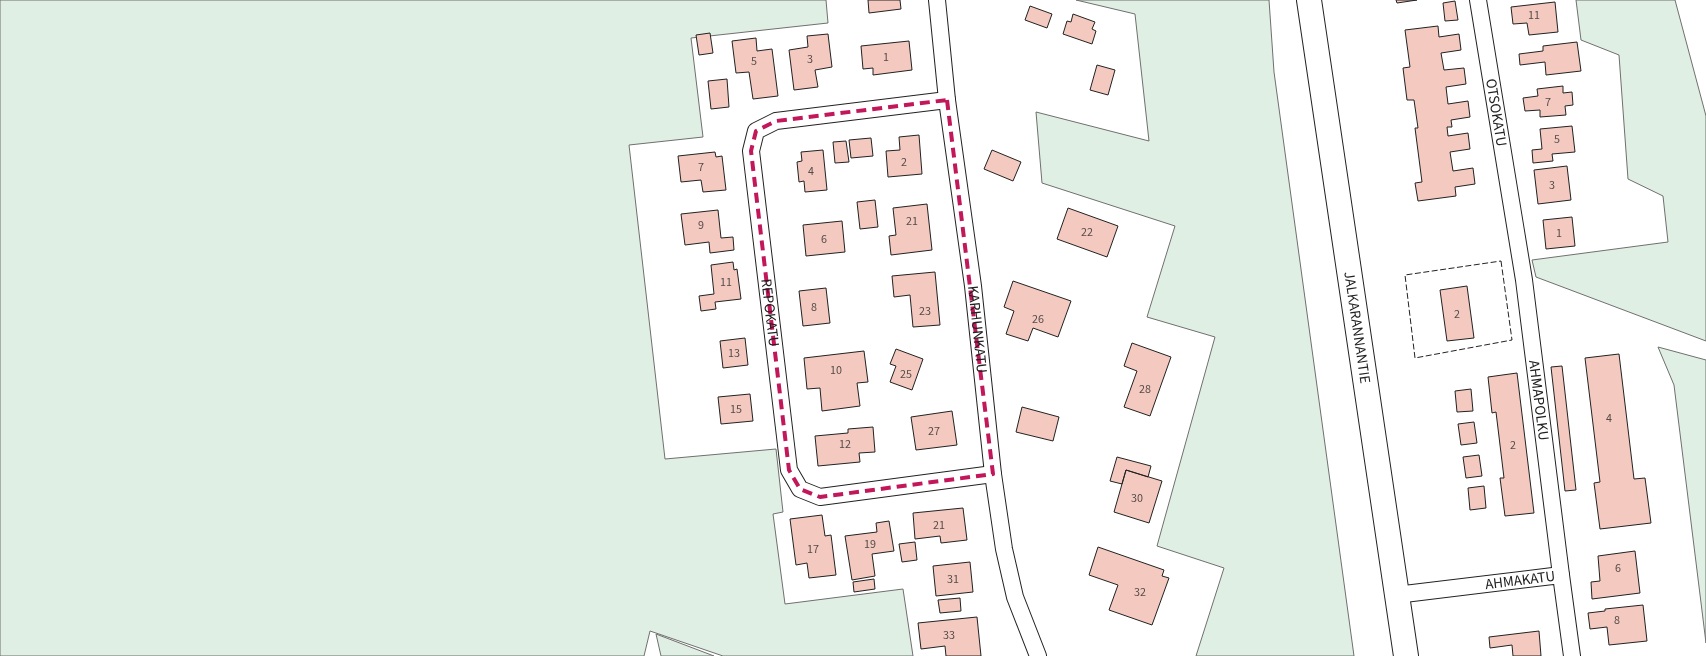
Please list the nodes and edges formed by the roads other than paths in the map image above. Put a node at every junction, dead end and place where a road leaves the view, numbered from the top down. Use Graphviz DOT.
graph roads {
  1 [pos="937,0"];
  2 [pos="1309,0"];
  3 [pos="1478,0"];
  4 [pos="947,100"];
  5 [pos="1515,225"];
  6 [pos="993,474"];
  7 [pos="1561,575"];
  8 [pos="1396,595"];
  9 [pos="1038,656"];
  10 [pos="1406,656"];
  11 [pos="1572,656"];
  1 -- 4 [label="street, KARHUNKATU"];
  2 -- 8 [label="main road, JALKARANNANTIE"];
  3 -- 5 [label="street, OTSOKATU"];
  4 -- 6 [label="street, KARHUNKATU"];
  4 -- 6 [label="street, REPOKATU"];
  5 -- 7 [label="street, AHMAPOLKU"];
  6 -- 9 [label="street, KARHUNKATU"];
  7 -- 8 [label="street, AHMAKATU"];
  7 -- 11 [label="street, AHMAKATU"];
  8 -- 10 [label="main road, JALKARANNANTIE"];
}
